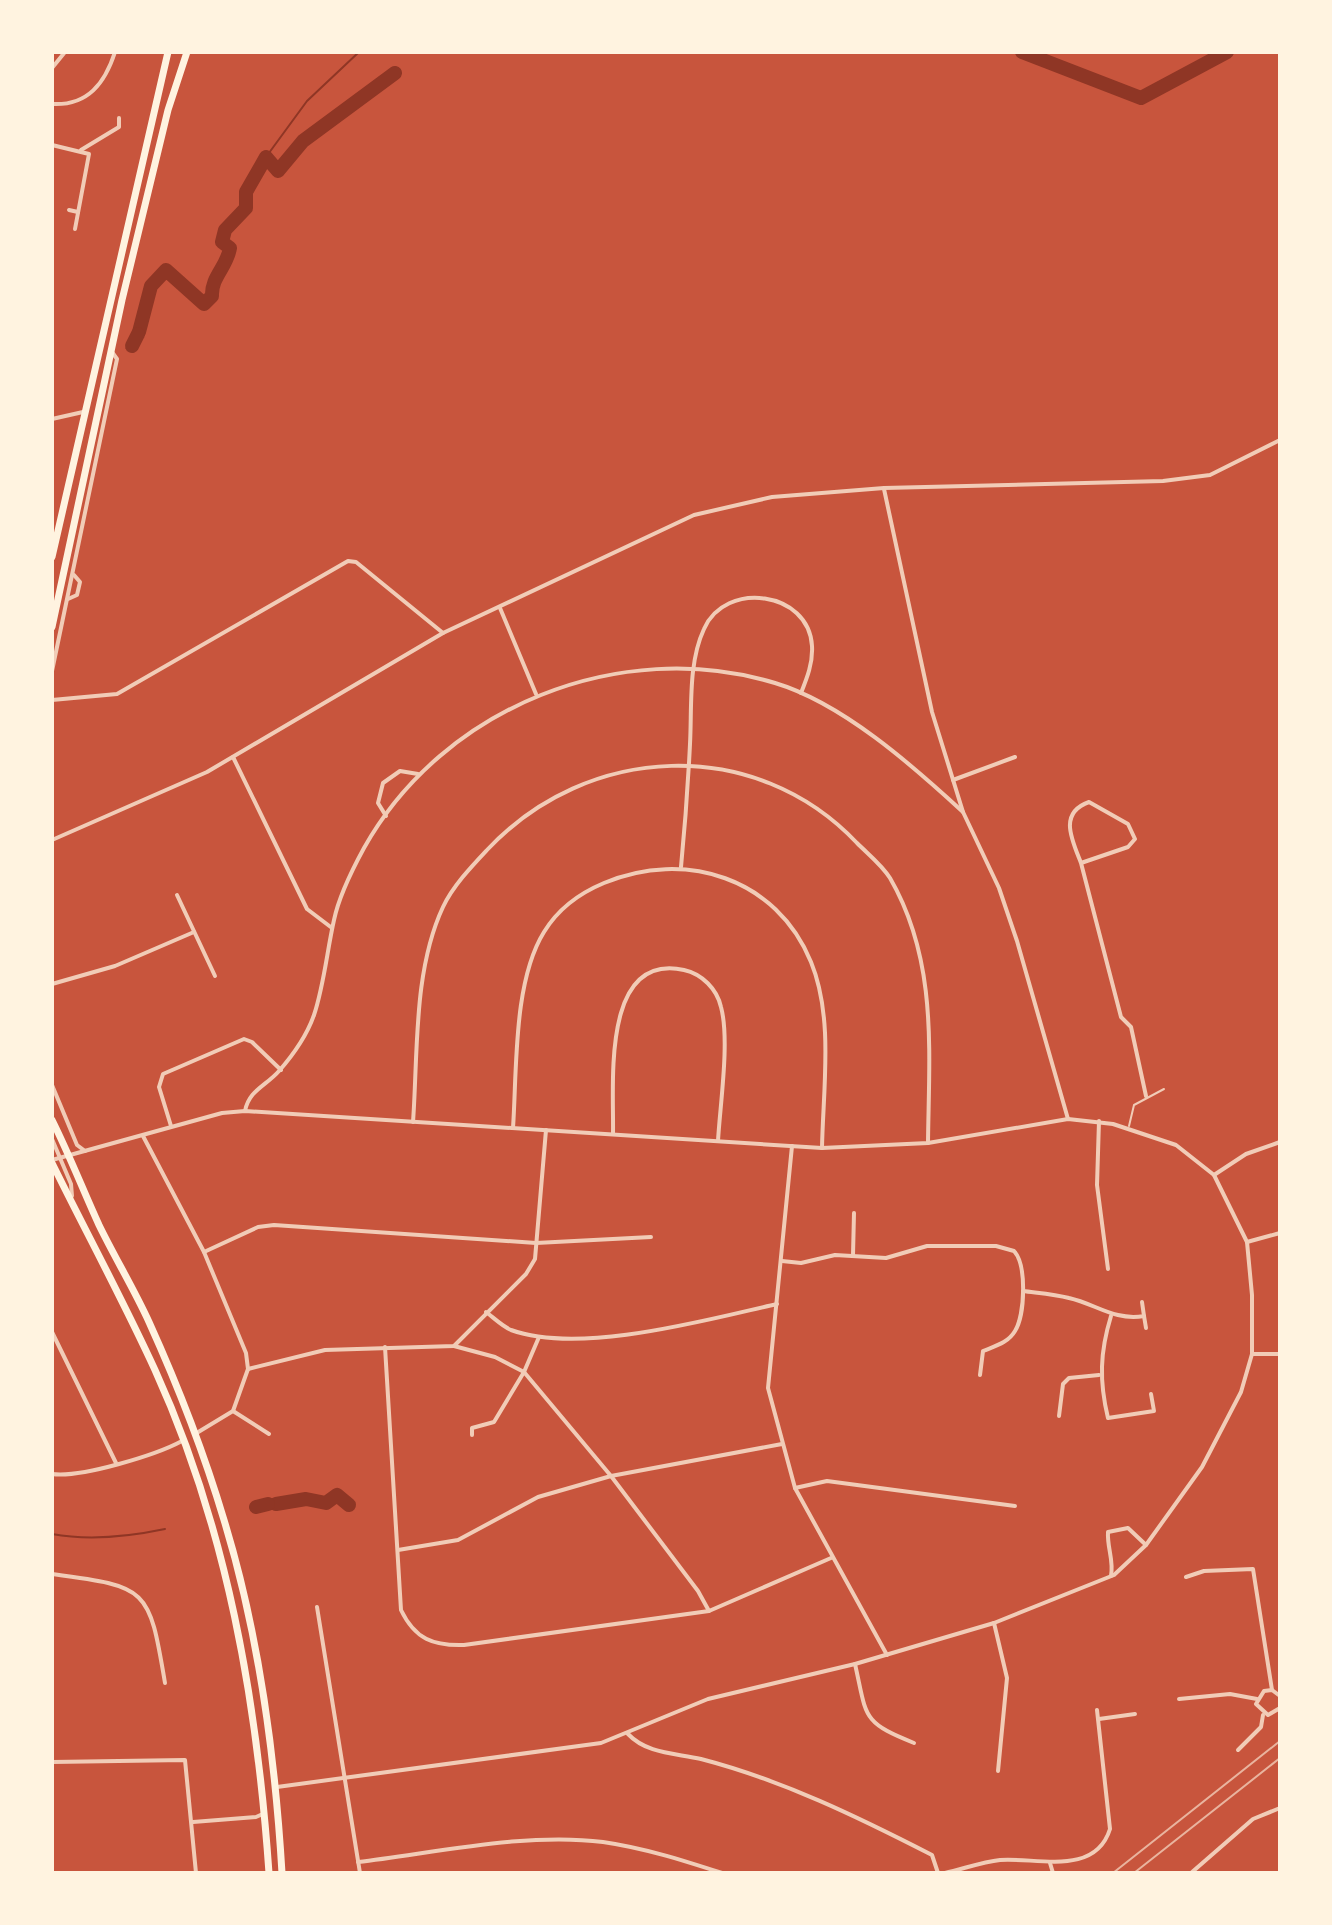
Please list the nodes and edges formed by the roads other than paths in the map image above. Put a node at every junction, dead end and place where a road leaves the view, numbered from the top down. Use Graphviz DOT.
graph roads {
  1 [pos="65,52"];
  2 [pos="115,52"];
  3 [pos="168,52"];
  4 [pos="187,52"];
  5 [pos="52,68"];
  6 [pos="52,104"];
  7 [pos="119,118"];
  8 [pos="52,145"];
  9 [pos="81,150"];
  10 [pos="69,210"];
  11 [pos="78,212"];
  12 [pos="75,229"];
  13 [pos="111,350"];
  14 [pos="83,412"];
  15 [pos="52,419"];
  16 [pos="1280,440"];
  17 [pos="884,488"];
  18 [pos="52,557"];
  19 [pos="500,608"];
  20 [pos="52,627"];
  21 [pos="443,633"];
  22 [pos="694,669"];
  23 [pos="52,671"];
  24 [pos="536,694"];
  25 [pos="801,694"];
  26 [pos="52,700"];
  27 [pos="233,757"];
  28 [pos="1015,757"];
  29 [pos="689,765"];
  30 [pos="418,774"];
  31 [pos="953,780"];
  32 [pos="963,812"];
  33 [pos="386,816"];
  34 [pos="52,840"];
  35 [pos="1081,863"];
  36 [pos="681,867"];
  37 [pos="177,895"];
  38 [pos="332,928"];
  39 [pos="194,932"];
  40 [pos="215,976"];
  41 [pos="52,984"];
  42 [pos="281,1070"];
  43 [pos="52,1085"];
  44 [pos="1164,1089"];
  45 [pos="1146,1096"];
  46 [pos="245,1111"];
  47 [pos="1068,1119"];
  48 [pos="52,1120"];
  49 [pos="1099,1121"];
  50 [pos="413,1122"];
  51 [pos="171,1126"];
  52 [pos="513,1128"];
  53 [pos="1129,1128"];
  54 [pos="546,1130"];
  55 [pos="613,1134"];
  56 [pos="142,1135"];
  57 [pos="52,1139"];
  58 [pos="718,1141"];
  59 [pos="1280,1142"];
  60 [pos="928,1143"];
  61 [pos="792,1146"];
  62 [pos="822,1148"];
  63 [pos="85,1151"];
  64 [pos="70,1155"];
  65 [pos="60,1157"];
  66 [pos="52,1162"];
  67 [pos="1214,1175"];
  68 [pos="72,1203"];
  69 [pos="854,1213"];
  70 [pos="1280,1233"];
  71 [pos="651,1237"];
  72 [pos="1247,1242"];
  73 [pos="536,1243"];
  74 [pos="204,1252"];
  75 [pos="853,1255"];
  76 [pos="782,1261"];
  77 [pos="1108,1269"];
  78 [pos="1023,1291"];
  79 [pos="1142,1302"];
  80 [pos="777,1304"];
  81 [pos="486,1312"];
  82 [pos="1111,1316"];
  83 [pos="1144,1316"];
  84 [pos="1146,1328"];
  85 [pos="52,1332"];
  86 [pos="539,1336"];
  87 [pos="454,1346"];
  88 [pos="385,1347"];
  89 [pos="1252,1354"];
  90 [pos="1280,1354"];
  91 [pos="248,1369"];
  92 [pos="524,1372"];
  93 [pos="980,1375"];
  94 [pos="1099,1375"];
  95 [pos="1151,1394"];
  96 [pos="233,1411"];
  97 [pos="1059,1416"];
  98 [pos="195,1434"];
  99 [pos="269,1434"];
  100 [pos="472,1435"];
  101 [pos="182,1441"];
  102 [pos="783,1444"];
  103 [pos="116,1463"];
  104 [pos="52,1474"];
  105 [pos="611,1476"];
  106 [pos="795,1488"];
  107 [pos="1015,1506"];
  108 [pos="1146,1545"];
  109 [pos="398,1550"];
  110 [pos="831,1558"];
  111 [pos="52,1574"];
  112 [pos="1111,1576"];
  113 [pos="1186,1577"];
  114 [pos="317,1607"];
  115 [pos="709,1611"];
  116 [pos="994,1623"];
  117 [pos="887,1655"];
  118 [pos="855,1664"];
  119 [pos="165,1683"];
  120 [pos="1272,1690"];
  121 [pos="1280,1696"];
  122 [pos="1179,1699"];
  123 [pos="1257,1699"];
  124 [pos="1280,1708"];
  125 [pos="1097,1710"];
  126 [pos="1263,1713"];
  127 [pos="1135,1714"];
  128 [pos="1099,1719"];
  129 [pos="627,1734"];
  130 [pos="914,1743"];
  131 [pos="1238,1750"];
  132 [pos="52,1762"];
  133 [pos="998,1771"];
  134 [pos="344,1779"];
  135 [pos="277,1787"];
  136 [pos="1280,1808"];
  137 [pos="265,1813"];
  138 [pos="193,1822"];
  139 [pos="358,1862"];
  140 [pos="1050,1863"];
  141 [pos="196,1873"];
  142 [pos="269,1873"];
  143 [pos="282,1873"];
  144 [pos="360,1873"];
  145 [pos="722,1873"];
  146 [pos="938,1873"];
  147 [pos="945,1873"];
  148 [pos="1053,1873"];
  149 [pos="1191,1873"];
  1 -- 5 [label="street"];
  2 -- 6 [label="street"];
  3 -- 14 [label="highway"];
  4 -- 13 [label="highway"];
  7 -- 9 [label="street"];
  8 -- 9 [label="street"];
  9 -- 11 [label="street"];
  10 -- 11 [label="street"];
  11 -- 12 [label="street"];
  13 -- 20 [label="highway"];
  13 -- 23 [label="street"];
  14 -- 15 [label="street"];
  14 -- 18 [label="highway"];
  16 -- 17 [label="street"];
  17 -- 19 [label="street"];
  17 -- 31 [label="street"];
  19 -- 21 [label="street"];
  19 -- 24 [label="street"];
  21 -- 26 [label="street"];
  21 -- 27 [label="street"];
  22 -- 24 [label="street"];
  22 -- 25 [label="street"];
  22 -- 25 [label="street"];
  22 -- 29 [label="street"];
  24 -- 30 [label="street"];
  25 -- 32 [label="street"];
  27 -- 34 [label="street"];
  27 -- 38 [label="street"];
  28 -- 31 [label="street"];
  29 -- 36 [label="street"];
  29 -- 50 [label="street"];
  29 -- 60 [label="street"];
  30 -- 33 [label="street"];
  30 -- 33 [label="street"];
  31 -- 32 [label="street"];
  32 -- 47 [label="street"];
  33 -- 38 [label="street"];
  35 -- 35 [label="street"];
  35 -- 45 [label="street"];
  36 -- 52 [label="street"];
  36 -- 62 [label="street"];
  37 -- 39 [label="street"];
  38 -- 42 [label="street"];
  39 -- 40 [label="street"];
  39 -- 41 [label="street"];
  42 -- 46 [label="street"];
  42 -- 51 [label="street"];
  43 -- 63 [label="street"];
  44 -- 45 [label="lane"];
  45 -- 53 [label="lane"];
  46 -- 50 [label="street"];
  46 -- 51 [label="street"];
  47 -- 49 [label="street"];
  47 -- 60 [label="street"];
  48 -- 64 [label="highway"];
  49 -- 53 [label="street"];
  49 -- 77 [label="street"];
  50 -- 52 [label="street"];
  51 -- 56 [label="street"];
  52 -- 54 [label="street"];
  53 -- 67 [label="street"];
  54 -- 55 [label="street"];
  54 -- 73 [label="street"];
  55 -- 58 [label="street"];
  55 -- 58 [label="street"];
  56 -- 63 [label="street"];
  56 -- 74 [label="street"];
  57 -- 65 [label="street"];
  58 -- 61 [label="street"];
  59 -- 67 [label="street"];
  60 -- 62 [label="street"];
  61 -- 62 [label="street"];
  61 -- 76 [label="street"];
  63 -- 64 [label="street"];
  64 -- 65 [label="street"];
  64 -- 98 [label="highway"];
  65 -- 66 [label="street"];
  65 -- 68 [label="street"];
  66 -- 68 [label="highway"];
  67 -- 72 [label="street"];
  68 -- 101 [label="highway"];
  69 -- 75 [label="street"];
  70 -- 72 [label="street"];
  71 -- 73 [label="street"];
  72 -- 89 [label="street"];
  73 -- 74 [label="street"];
  73 -- 81 [label="street"];
  74 -- 91 [label="street"];
  75 -- 76 [label="street"];
  75 -- 78 [label="street"];
  76 -- 80 [label="street"];
  78 -- 82 [label="street"];
  78 -- 93 [label="street"];
  79 -- 83 [label="street"];
  80 -- 86 [label="street"];
  80 -- 102 [label="street"];
  81 -- 86 [label="street"];
  81 -- 87 [label="street"];
  82 -- 83 [label="street"];
  82 -- 94 [label="street"];
  83 -- 84 [label="street"];
  85 -- 103 [label="street"];
  86 -- 92 [label="street"];
  87 -- 88 [label="street"];
  87 -- 92 [label="street"];
  88 -- 91 [label="street"];
  88 -- 109 [label="street"];
  89 -- 90 [label="street"];
  89 -- 108 [label="street"];
  91 -- 96 [label="street"];
  92 -- 100 [label="street"];
  92 -- 105 [label="street"];
  94 -- 95 [label="street"];
  94 -- 97 [label="street"];
  96 -- 98 [label="street"];
  96 -- 99 [label="street"];
  98 -- 135 [label="highway"];
  101 -- 103 [label="street"];
  101 -- 137 [label="highway"];
  102 -- 105 [label="street"];
  102 -- 106 [label="street"];
  103 -- 104 [label="street"];
  105 -- 109 [label="street"];
  105 -- 115 [label="street"];
  106 -- 107 [label="street"];
  106 -- 110 [label="street"];
  108 -- 112 [label="street"];
  108 -- 112 [label="street"];
  109 -- 115 [label="street"];
  110 -- 115 [label="street"];
  110 -- 117 [label="street"];
  111 -- 119 [label="street"];
  112 -- 116 [label="street"];
  113 -- 120 [label="street"];
  114 -- 134 [label="street"];
  116 -- 117 [label="street"];
  116 -- 133 [label="street"];
  117 -- 118 [label="street"];
  118 -- 129 [label="street"];
  118 -- 130 [label="street"];
  120 -- 121 [label="street"];
  120 -- 123 [label="street"];
  122 -- 123 [label="street"];
  123 -- 126 [label="street"];
  124 -- 126 [label="street"];
  125 -- 128 [label="street"];
  126 -- 131 [label="street"];
  127 -- 128 [label="street"];
  128 -- 140 [label="street"];
  129 -- 134 [label="street"];
  129 -- 146 [label="street"];
  132 -- 138 [label="street"];
  134 -- 135 [label="street"];
  134 -- 139 [label="street"];
  135 -- 143 [label="highway"];
  136 -- 149 [label="street"];
  137 -- 138 [label="street"];
  137 -- 142 [label="highway"];
  138 -- 141 [label="street"];
  139 -- 144 [label="street"];
  139 -- 145 [label="street"];
  140 -- 147 [label="street"];
  140 -- 148 [label="street"];
}
